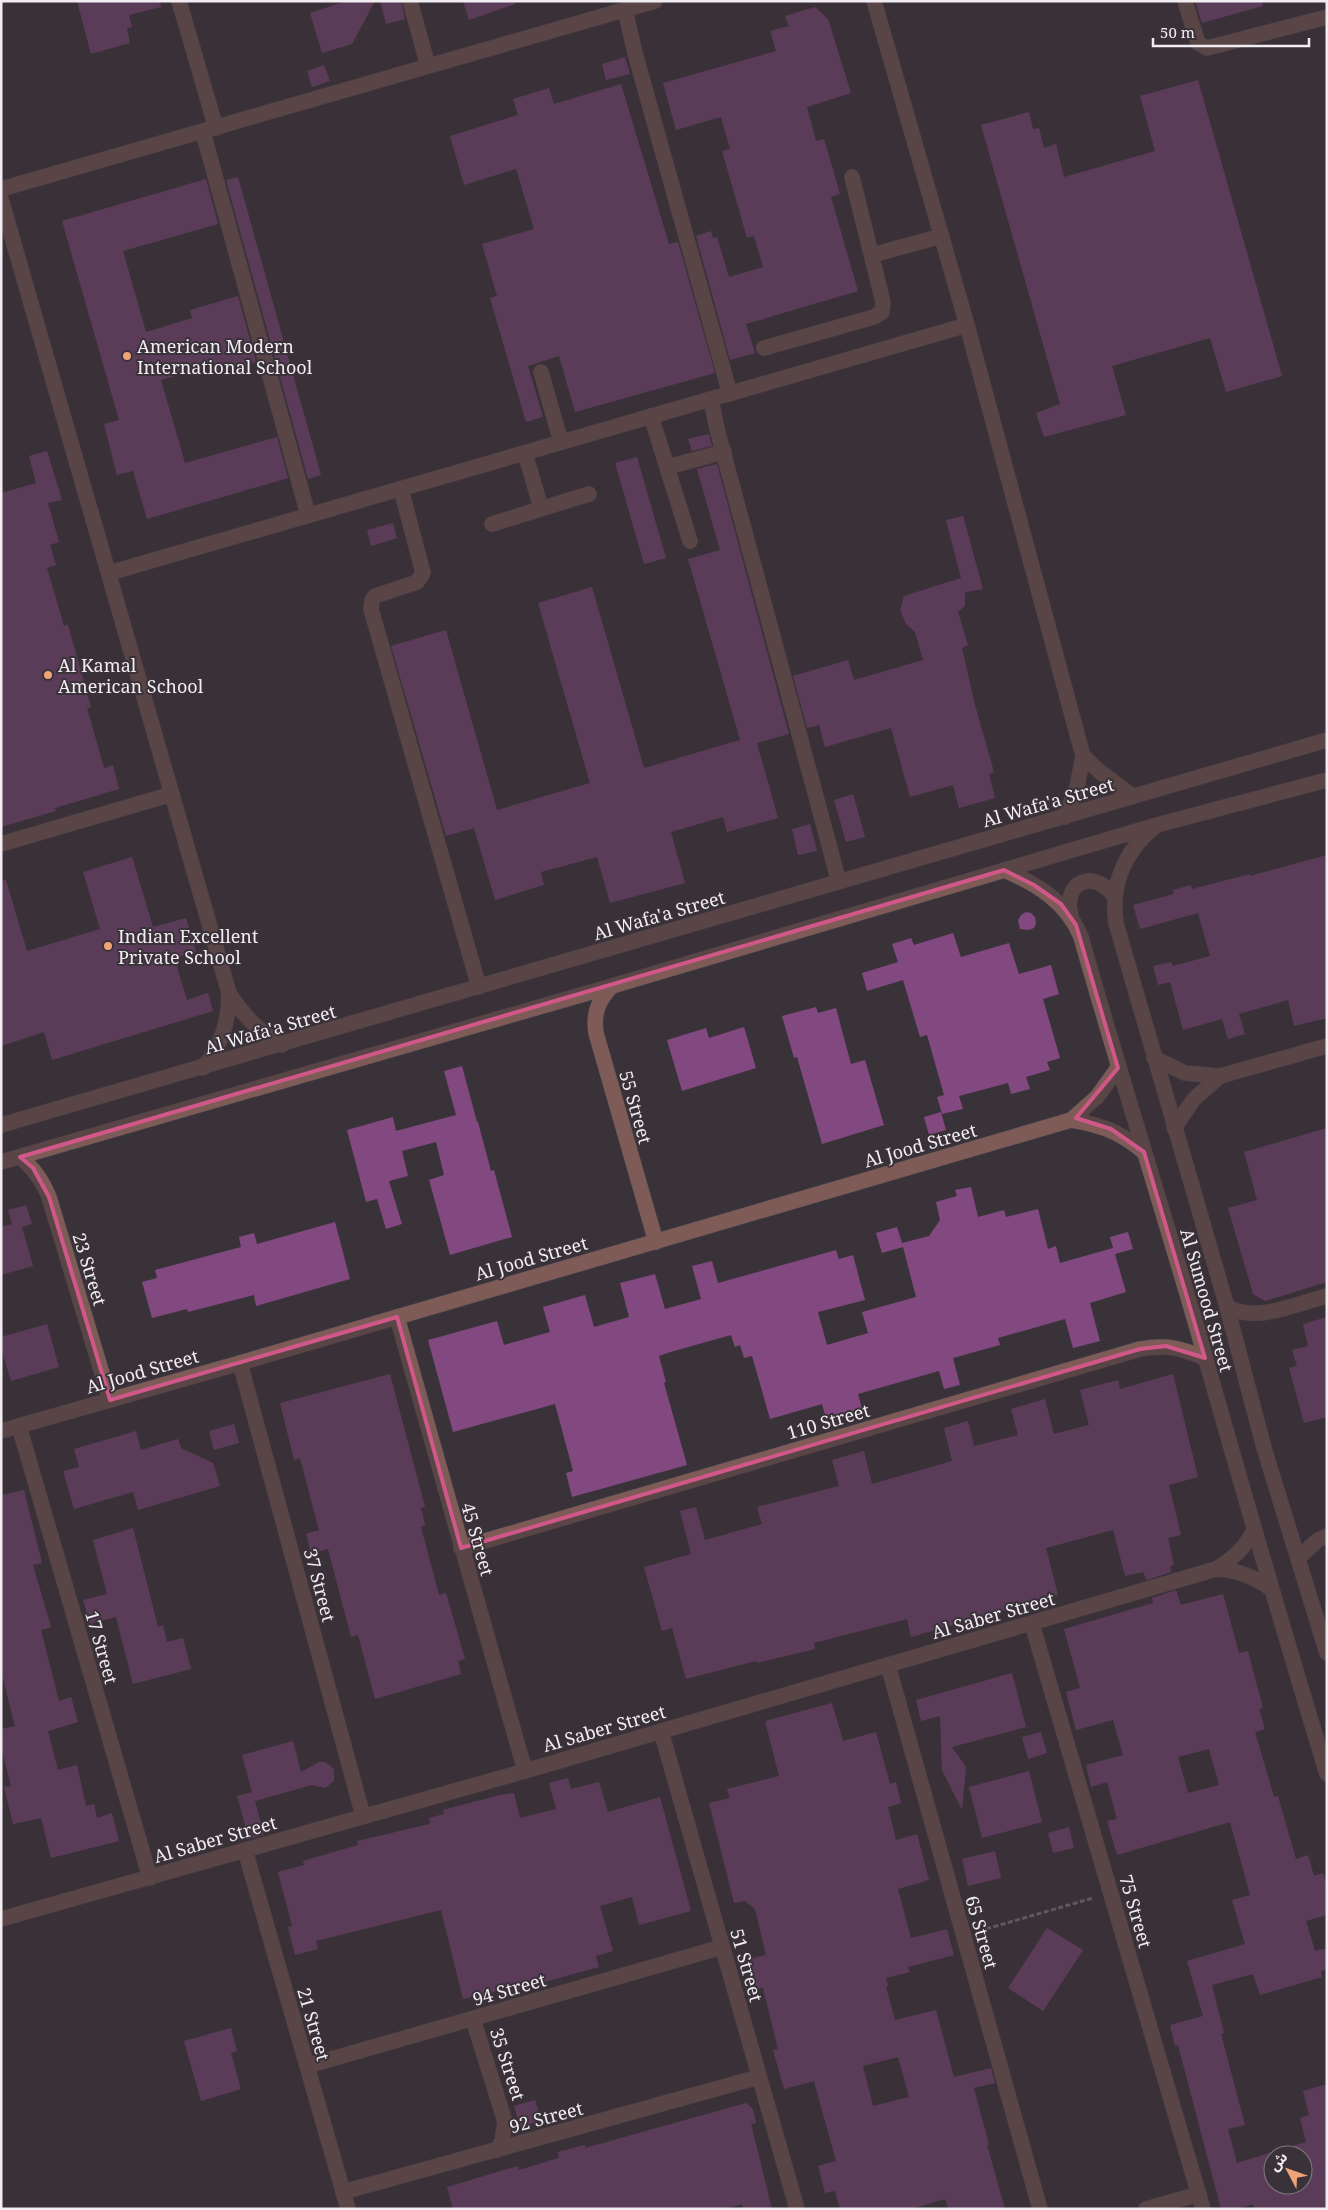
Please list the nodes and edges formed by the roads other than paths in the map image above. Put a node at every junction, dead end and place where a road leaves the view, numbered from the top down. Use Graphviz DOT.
graph roads {
  1 [pos="180,1"];
  2 [pos="410,1"];
  3 [pos="655,1"];
  4 [pos="874,1"];
  5 [pos="1185,1"];
  6 [pos="640,3"];
  7 [pos="625,10"];
  8 [pos="1327,17"];
  9 [pos="428,66"];
  10 [pos="209,130"];
  11 [pos="852,177"];
  12 [pos="1,189"];
  13 [pos="1,199"];
  14 [pos="942,236"];
  15 [pos="872,254"];
  16 [pos="967,325"];
  17 [pos="764,348"];
  18 [pos="541,372"];
  19 [pos="730,394"];
  20 [pos="711,399"];
  21 [pos="651,416"];
  22 [pos="561,442"];
  23 [pos="724,452"];
  24 [pos="525,453"];
  25 [pos="667,467"];
  26 [pos="401,488"];
  27 [pos="589,494"];
  28 [pos="541,508"];
  29 [pos="308,515"];
  30 [pos="492,524"];
  31 [pos="690,541"];
  32 [pos="109,573"];
  33 [pos="1327,740"];
  34 [pos="1083,756"];
  35 [pos="1327,780"];
  36 [pos="172,794"];
  37 [pos="1132,796"];
  38 [pos="1065,817"];
  39 [pos="1157,825"];
  40 [pos="1,844"];
  41 [pos="1004,870"];
  42 [pos="839,882"];
  43 [pos="1114,898"];
  44 [pos="1071,916"];
  45 [pos="612,986"];
  46 [pos="480,987"];
  47 [pos="229,993"];
  48 [pos="282,1044"];
  49 [pos="1327,1046"];
  50 [pos="1154,1058"];
  51 [pos="203,1068"];
  52 [pos="1118,1068"];
  53 [pos="1220,1076"];
  54 [pos="1071,1120"];
  55 [pos="1,1125"];
  56 [pos="1174,1128"];
  57 [pos="1144,1152"];
  58 [pos="20,1157"];
  59 [pos="1,1162"];
  60 [pos="656,1242"];
  61 [pos="1327,1296"];
  62 [pos="1227,1307"];
  63 [pos="397,1317"];
  64 [pos="1205,1358"];
  65 [pos="240,1363"];
  66 [pos="110,1400"];
  67 [pos="19,1426"];
  68 [pos="1,1431"];
  69 [pos="1254,1530"];
  70 [pos="1327,1536"];
  71 [pos="461,1548"];
  72 [pos="1298,1558"];
  73 [pos="1216,1568"];
  74 [pos="1270,1588"];
  75 [pos="1032,1624"];
  76 [pos="1327,1653"];
  77 [pos="888,1665"];
  78 [pos="661,1731"];
  79 [pos="524,1771"];
  80 [pos="1327,1774"];
  81 [pos="363,1816"];
  82 [pos="245,1850"];
  83 [pos="150,1878"];
  84 [pos="1,1919"];
  85 [pos="722,1948"];
  86 [pos="474,2019"];
  87 [pos="307,2066"];
  88 [pos="759,2077"];
  89 [pos="497,2150"];
  90 [pos="343,2192"];
  91 [pos="1199,2194"];
  92 [pos="348,2209"];
  93 [pos="797,2209"];
  94 [pos="1040,2209"];
  95 [pos="1146,2209"];
  96 [pos="1203,2209"];
  1 -- 10 [label="street"];
  2 -- 9 [label="street"];
  3 -- 6 [label="street"];
  4 -- 14 [label="street"];
  5 -- 8 [label="street"];
  6 -- 7 [label="street"];
  7 -- 9 [label="street"];
  7 -- 19 [label="street"];
  9 -- 10 [label="street"];
  10 -- 12 [label="street"];
  10 -- 29 [label="street"];
  11 -- 15 [label="street"];
  13 -- 32 [label="street"];
  14 -- 15 [label="street"];
  14 -- 16 [label="street"];
  15 -- 17 [label="street"];
  16 -- 19 [label="street"];
  16 -- 34 [label="street"];
  18 -- 22 [label="street"];
  19 -- 20 [label="street"];
  20 -- 21 [label="street"];
  20 -- 23 [label="street"];
  21 -- 22 [label="street"];
  21 -- 25 [label="street"];
  22 -- 24 [label="street"];
  23 -- 25 [label="street"];
  23 -- 42 [label="street"];
  24 -- 26 [label="street"];
  24 -- 28 [label="street"];
  25 -- 31 [label="street"];
  26 -- 29 [label="street"];
  26 -- 46 [label="street"];
  27 -- 28 [label="street"];
  28 -- 30 [label="street"];
  29 -- 32 [label="street"];
  32 -- 36 [label="street"];
  33 -- 37 [label="street, Al Wafa'a Street"];
  34 -- 37 [label="street"];
  34 -- 38 [label="street"];
  35 -- 39 [label="street"];
  36 -- 40 [label="street"];
  36 -- 47 [label="street"];
  37 -- 38 [label="street, Al Wafa'a Street"];
  38 -- 42 [label="street, Al Wafa'a Street"];
  39 -- 41 [label="street"];
  39 -- 43 [label="street, Al Sumood Street"];
  41 -- 44 [label="street, Al Sumood Street"];
  41 -- 45 [label="street"];
  42 -- 46 [label="street, Al Wafa'a Street"];
  43 -- 44 [label="street"];
  43 -- 50 [label="street, Al Sumood Street"];
  44 -- 52 [label="street, Al Sumood Street"];
  45 -- 58 [label="street"];
  45 -- 60 [label="street, 55 Street"];
  46 -- 48 [label="street, Al Wafa'a Street"];
  47 -- 48 [label="street"];
  47 -- 51 [label="street"];
  48 -- 51 [label="street, Al Wafa'a Street"];
  49 -- 53 [label="street"];
  50 -- 53 [label="street"];
  50 -- 56 [label="street, Al Sumood Street"];
  51 -- 55 [label="street, Al Wafa'a Street"];
  52 -- 54 [label="street, Al Jood Street"];
  52 -- 57 [label="street, Al Sumood Street"];
  53 -- 56 [label="street"];
  54 -- 57 [label="street, Al Jood Street"];
  54 -- 60 [label="street, Al Jood Street"];
  56 -- 62 [label="street, Al Sumood Street"];
  57 -- 64 [label="street, Al Sumood Street"];
  58 -- 59 [label="street"];
  58 -- 66 [label="street, 23 Street"];
  60 -- 63 [label="street, Al Jood Street"];
  61 -- 62 [label="street"];
  62 -- 72 [label="street, Al Sumood Street"];
  63 -- 65 [label="street, Al Jood Street"];
  63 -- 71 [label="street, 45 Street"];
  64 -- 69 [label="street, Al Sumood Street"];
  64 -- 71 [label="street, 110 Street"];
  65 -- 66 [label="street, Al Jood Street"];
  65 -- 81 [label="street, 37 Street"];
  66 -- 67 [label="street, Al Jood Street"];
  67 -- 68 [label="street, Al Jood Street"];
  67 -- 83 [label="street, 17 Street"];
  69 -- 73 [label="street, Al Saber Street"];
  69 -- 74 [label="street, Al Sumood Street"];
  70 -- 72 [label="street"];
  71 -- 79 [label="street, 45 Street"];
  72 -- 76 [label="street, Al Sumood Street"];
  73 -- 74 [label="street, Al Saber Street"];
  73 -- 75 [label="street, Al Saber Street"];
  74 -- 80 [label="street, Al Sumood Street"];
  75 -- 77 [label="street, Al Saber Street"];
  75 -- 91 [label="street, 75 Street"];
  77 -- 78 [label="street, Al Saber Street"];
  77 -- 94 [label="street, 65 Street"];
  78 -- 79 [label="street, Al Saber Street"];
  78 -- 85 [label="street, 51 Street"];
  79 -- 81 [label="street, Al Saber Street"];
  81 -- 82 [label="street, Al Saber Street"];
  82 -- 83 [label="street, Al Saber Street"];
  82 -- 87 [label="street, 21 Street"];
  83 -- 84 [label="street, Al Saber Street"];
  85 -- 86 [label="street, 94 Street"];
  85 -- 88 [label="street, 51 Street"];
  86 -- 87 [label="street, 94 Street"];
  86 -- 89 [label="street, 35 Street"];
  87 -- 90 [label="street, 21 Street"];
  88 -- 89 [label="street, 92 Street"];
  88 -- 93 [label="street, 51 Street"];
  89 -- 90 [label="street, 92 Street"];
  90 -- 92 [label="street, 21 Street"];
  91 -- 95 [label="street"];
  91 -- 96 [label="street, 75 Street"];
}
